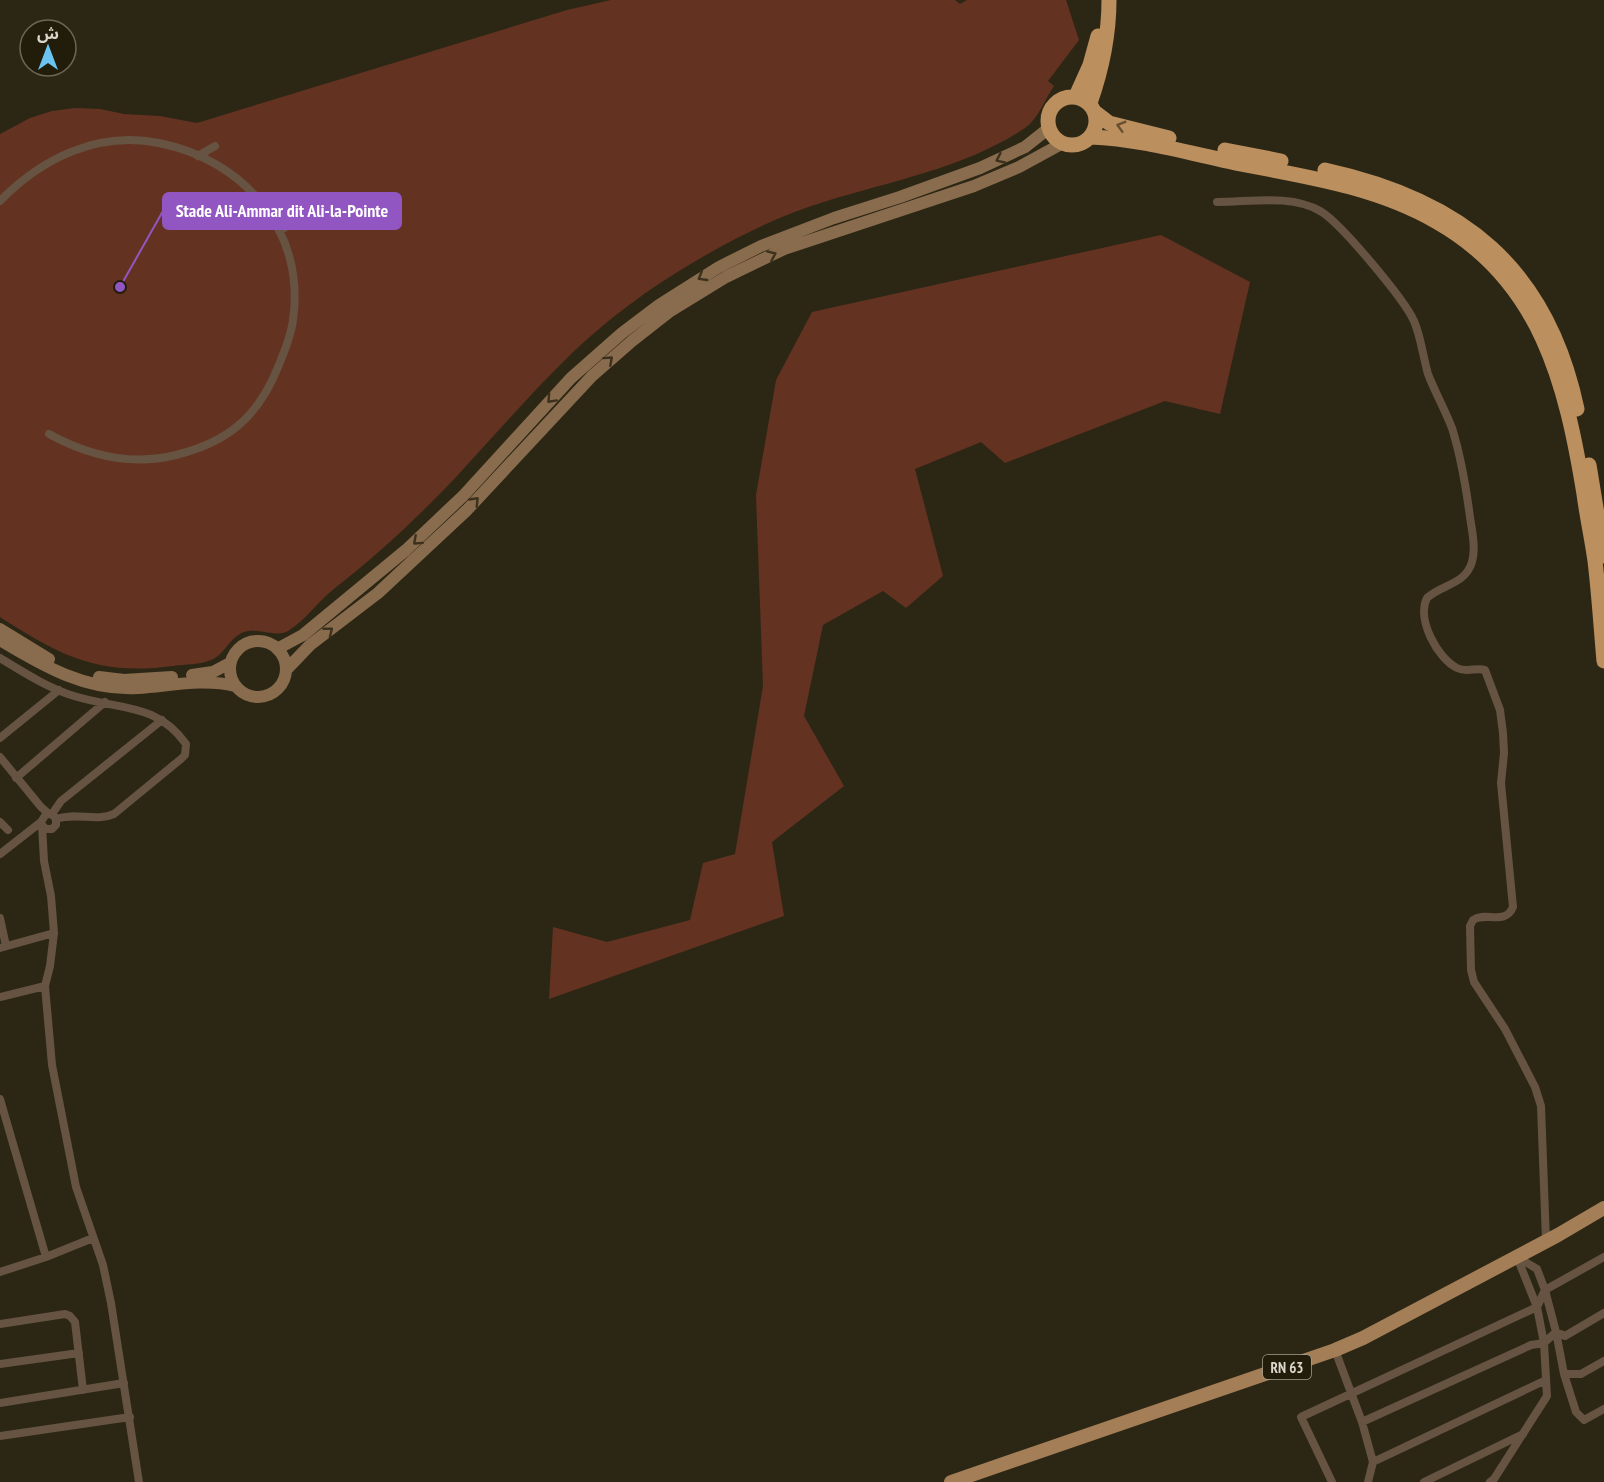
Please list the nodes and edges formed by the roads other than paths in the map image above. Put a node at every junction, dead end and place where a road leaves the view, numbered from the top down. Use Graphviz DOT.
graph roads {
  1 [pos="1116,0"];
  2 [pos="1103,5"];
  3 [pos="1087,104"];
  4 [pos="1049,129"];
  5 [pos="1091,137"];
  6 [pos="1063,143"];
  7 [pos="215,146"];
  8 [pos="198,156"];
  9 [pos="0,201"];
  10 [pos="1217,202"];
  11 [pos="291,224"];
  12 [pos="279,231"];
  13 [pos="49,434"];
  14 [pos="1604,556"];
  15 [pos="0,629"];
  16 [pos="0,640"];
  17 [pos="277,649"];
  18 [pos="0,658"];
  19 [pos="1604,661"];
  20 [pos="230,663"];
  21 [pos="286,670"];
  22 [pos="235,686"];
  23 [pos="59,690"];
  24 [pos="105,702"];
  25 [pos="162,720"];
  26 [pos="0,738"];
  27 [pos="0,758"];
  28 [pos="0,767"];
  29 [pos="16,778"];
  30 [pos="48,820"];
  31 [pos="0,822"];
  32 [pos="8,830"];
  33 [pos="0,854"];
  34 [pos="0,918"];
  35 [pos="54,933"];
  36 [pos="3,947"];
  37 [pos="45,986"];
  38 [pos="0,997"];
  39 [pos="0,1100"];
  40 [pos="1604,1208"];
  41 [pos="93,1238"];
  42 [pos="1546,1241"];
  43 [pos="46,1257"];
  44 [pos="1517,1257"];
  45 [pos="1604,1257"];
  46 [pos="0,1272"];
  47 [pos="1545,1290"];
  48 [pos="1537,1307"];
  49 [pos="1604,1313"];
  50 [pos="0,1323"];
  51 [pos="1556,1332"];
  52 [pos="1544,1343"];
  53 [pos="1335,1350"];
  54 [pos="79,1353"];
  55 [pos="1604,1361"];
  56 [pos="0,1364"];
  57 [pos="1564,1374"];
  58 [pos="1546,1380"];
  59 [pos="124,1383"];
  60 [pos="83,1390"];
  61 [pos="1351,1395"];
  62 [pos="0,1403"];
  63 [pos="1604,1409"];
  64 [pos="130,1416"];
  65 [pos="1362,1422"];
  66 [pos="1523,1433"];
  67 [pos="0,1436"];
  68 [pos="1373,1461"];
  69 [pos="979,1477"];
  70 [pos="139,1482"];
  71 [pos="951,1482"];
  72 [pos="1332,1482"];
  73 [pos="1368,1482"];
  74 [pos="1424,1482"];
  75 [pos="1490,1482"];
  1 -- 2 [label="highway"];
  2 -- 3 [label="highway"];
  3 -- 4 [label="highway"];
  3 -- 5 [label="highway"];
  14 -- 3 [label="highway, one-way"];
  4 -- 6 [label="highway"];
  4 -- 17 [label="main road, one-way"];
  5 -- 6 [label="highway"];
  5 -- 19 [label="highway"];
  21 -- 6 [label="main road, one-way"];
  7 -- 8 [label="street"];
  8 -- 9 [label="street"];
  8 -- 12 [label="street"];
  10 -- 42 [label="street"];
  11 -- 12 [label="street"];
  12 -- 13 [label="street"];
  15 -- 20 [label="main road"];
  16 -- 22 [label="main road"];
  17 -- 20 [label="main road"];
  17 -- 21 [label="main road"];
  18 -- 23 [label="street"];
  20 -- 22 [label="main road"];
  21 -- 22 [label="main road"];
  23 -- 24 [label="street"];
  23 -- 26 [label="street"];
  24 -- 25 [label="street"];
  24 -- 29 [label="street"];
  25 -- 30 [label="street"];
  25 -- 30 [label="street"];
  27 -- 29 [label="street"];
  28 -- 30 [label="street"];
  29 -- 30 [label="street"];
  30 -- 33 [label="street"];
  30 -- 35 [label="street"];
  31 -- 32 [label="street"];
  34 -- 36 [label="street"];
  35 -- 36 [label="street"];
  35 -- 37 [label="street"];
  37 -- 38 [label="street"];
  37 -- 41 [label="street"];
  39 -- 43 [label="street"];
  40 -- 42 [label="main road, RN 63"];
  41 -- 43 [label="street"];
  41 -- 59 [label="street"];
  42 -- 44 [label="main road, RN 63"];
  43 -- 46 [label="street"];
  44 -- 47 [label="street"];
  44 -- 48 [label="street"];
  44 -- 53 [label="main road, RN 63"];
  45 -- 47 [label="street"];
  47 -- 48 [label="street"];
  47 -- 51 [label="street"];
  48 -- 52 [label="street"];
  48 -- 61 [label="street"];
  49 -- 51 [label="street"];
  50 -- 54 [label="street"];
  51 -- 52 [label="street"];
  51 -- 57 [label="street"];
  52 -- 58 [label="street"];
  52 -- 65 [label="street"];
  53 -- 61 [label="street"];
  53 -- 69 [label="main road, RN 63"];
  54 -- 56 [label="street"];
  54 -- 60 [label="street"];
  55 -- 57 [label="street"];
  57 -- 63 [label="street"];
  58 -- 66 [label="street"];
  58 -- 68 [label="street"];
  59 -- 60 [label="street"];
  59 -- 64 [label="street"];
  60 -- 62 [label="street"];
  61 -- 65 [label="street"];
  61 -- 72 [label="street"];
  64 -- 67 [label="street"];
  64 -- 70 [label="street"];
  65 -- 68 [label="street"];
  66 -- 74 [label="street"];
  66 -- 75 [label="street"];
  68 -- 73 [label="street"];
  69 -- 71 [label="main road, RN 63"];
}
